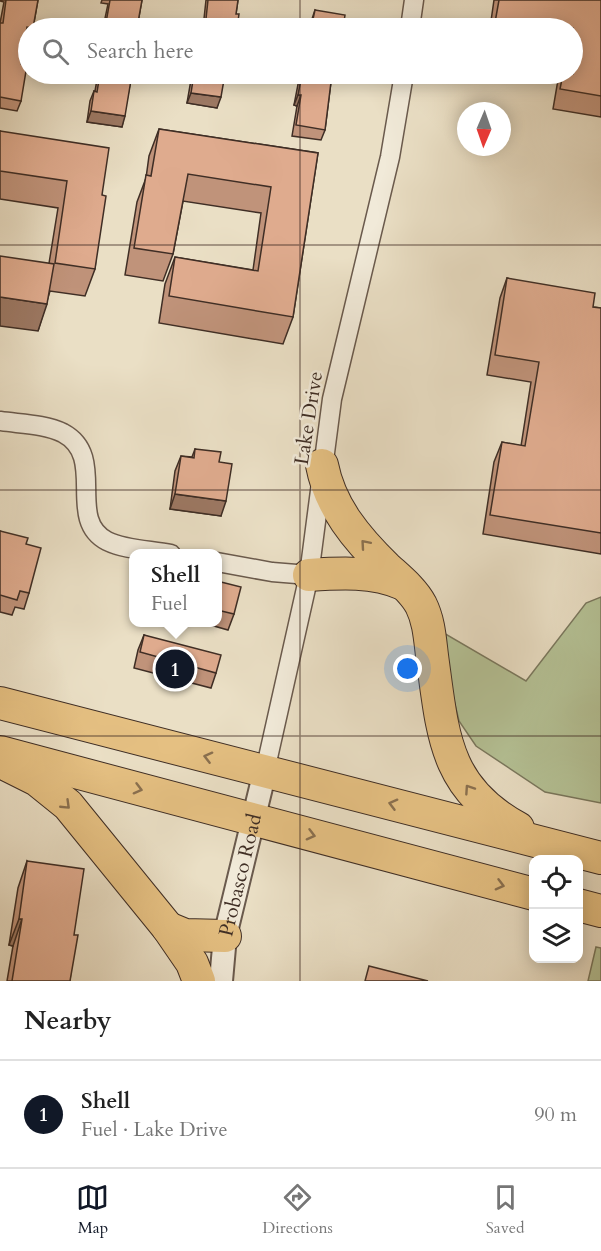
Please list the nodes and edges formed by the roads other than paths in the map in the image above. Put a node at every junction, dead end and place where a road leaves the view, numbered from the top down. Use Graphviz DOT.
graph roads {
  1 [pos="414,0"];
  2 [pos="411,18"];
  3 [pos="402,84"];
  4 [pos="0,421"];
  5 [pos="322,465"];
  6 [pos="142,549"];
  7 [pos="222,563"];
  8 [pos="309,575"];
  9 [pos="406,586"];
  10 [pos="0,703"];
  11 [pos="0,752"];
  12 [pos="0,763"];
  13 [pos="265,771"];
  14 [pos="254,821"];
  15 [pos="551,845"];
  16 [pos="601,858"];
  17 [pos="529,893"];
  18 [pos="583,906"];
  19 [pos="601,911"];
  20 [pos="168,928"];
  21 [pos="225,936"];
  22 [pos="199,981"];
  23 [pos="221,981"];
  1 -- 2 [label="street"];
  3 -- 5 [label="street, Lake Drive"];
  4 -- 6 [label="street"];
  5 -- 8 [label="street, Lake Drive"];
  9 -- 5 [label="highway, one-way"];
  7 -- 8 [label="street"];
  8 -- 9 [label="highway"];
  8 -- 13 [label="street, Lake Drive"];
  15 -- 9 [label="highway, one-way"];
  13 -- 10 [label="highway, one-way"];
  11 -- 14 [label="highway, one-way"];
  12 -- 20 [label="highway, one-way"];
  13 -- 14 [label="street, Probasco Road"];
  15 -- 13 [label="highway, one-way"];
  14 -- 17 [label="highway, one-way"];
  14 -- 21 [label="street, Probasco Road"];
  15 -- 16 [label="highway"];
  18 -- 19 [label="highway"];
  20 -- 21 [label="highway"];
  20 -- 22 [label="highway"];
  21 -- 23 [label="street, Probasco Road"];
}
